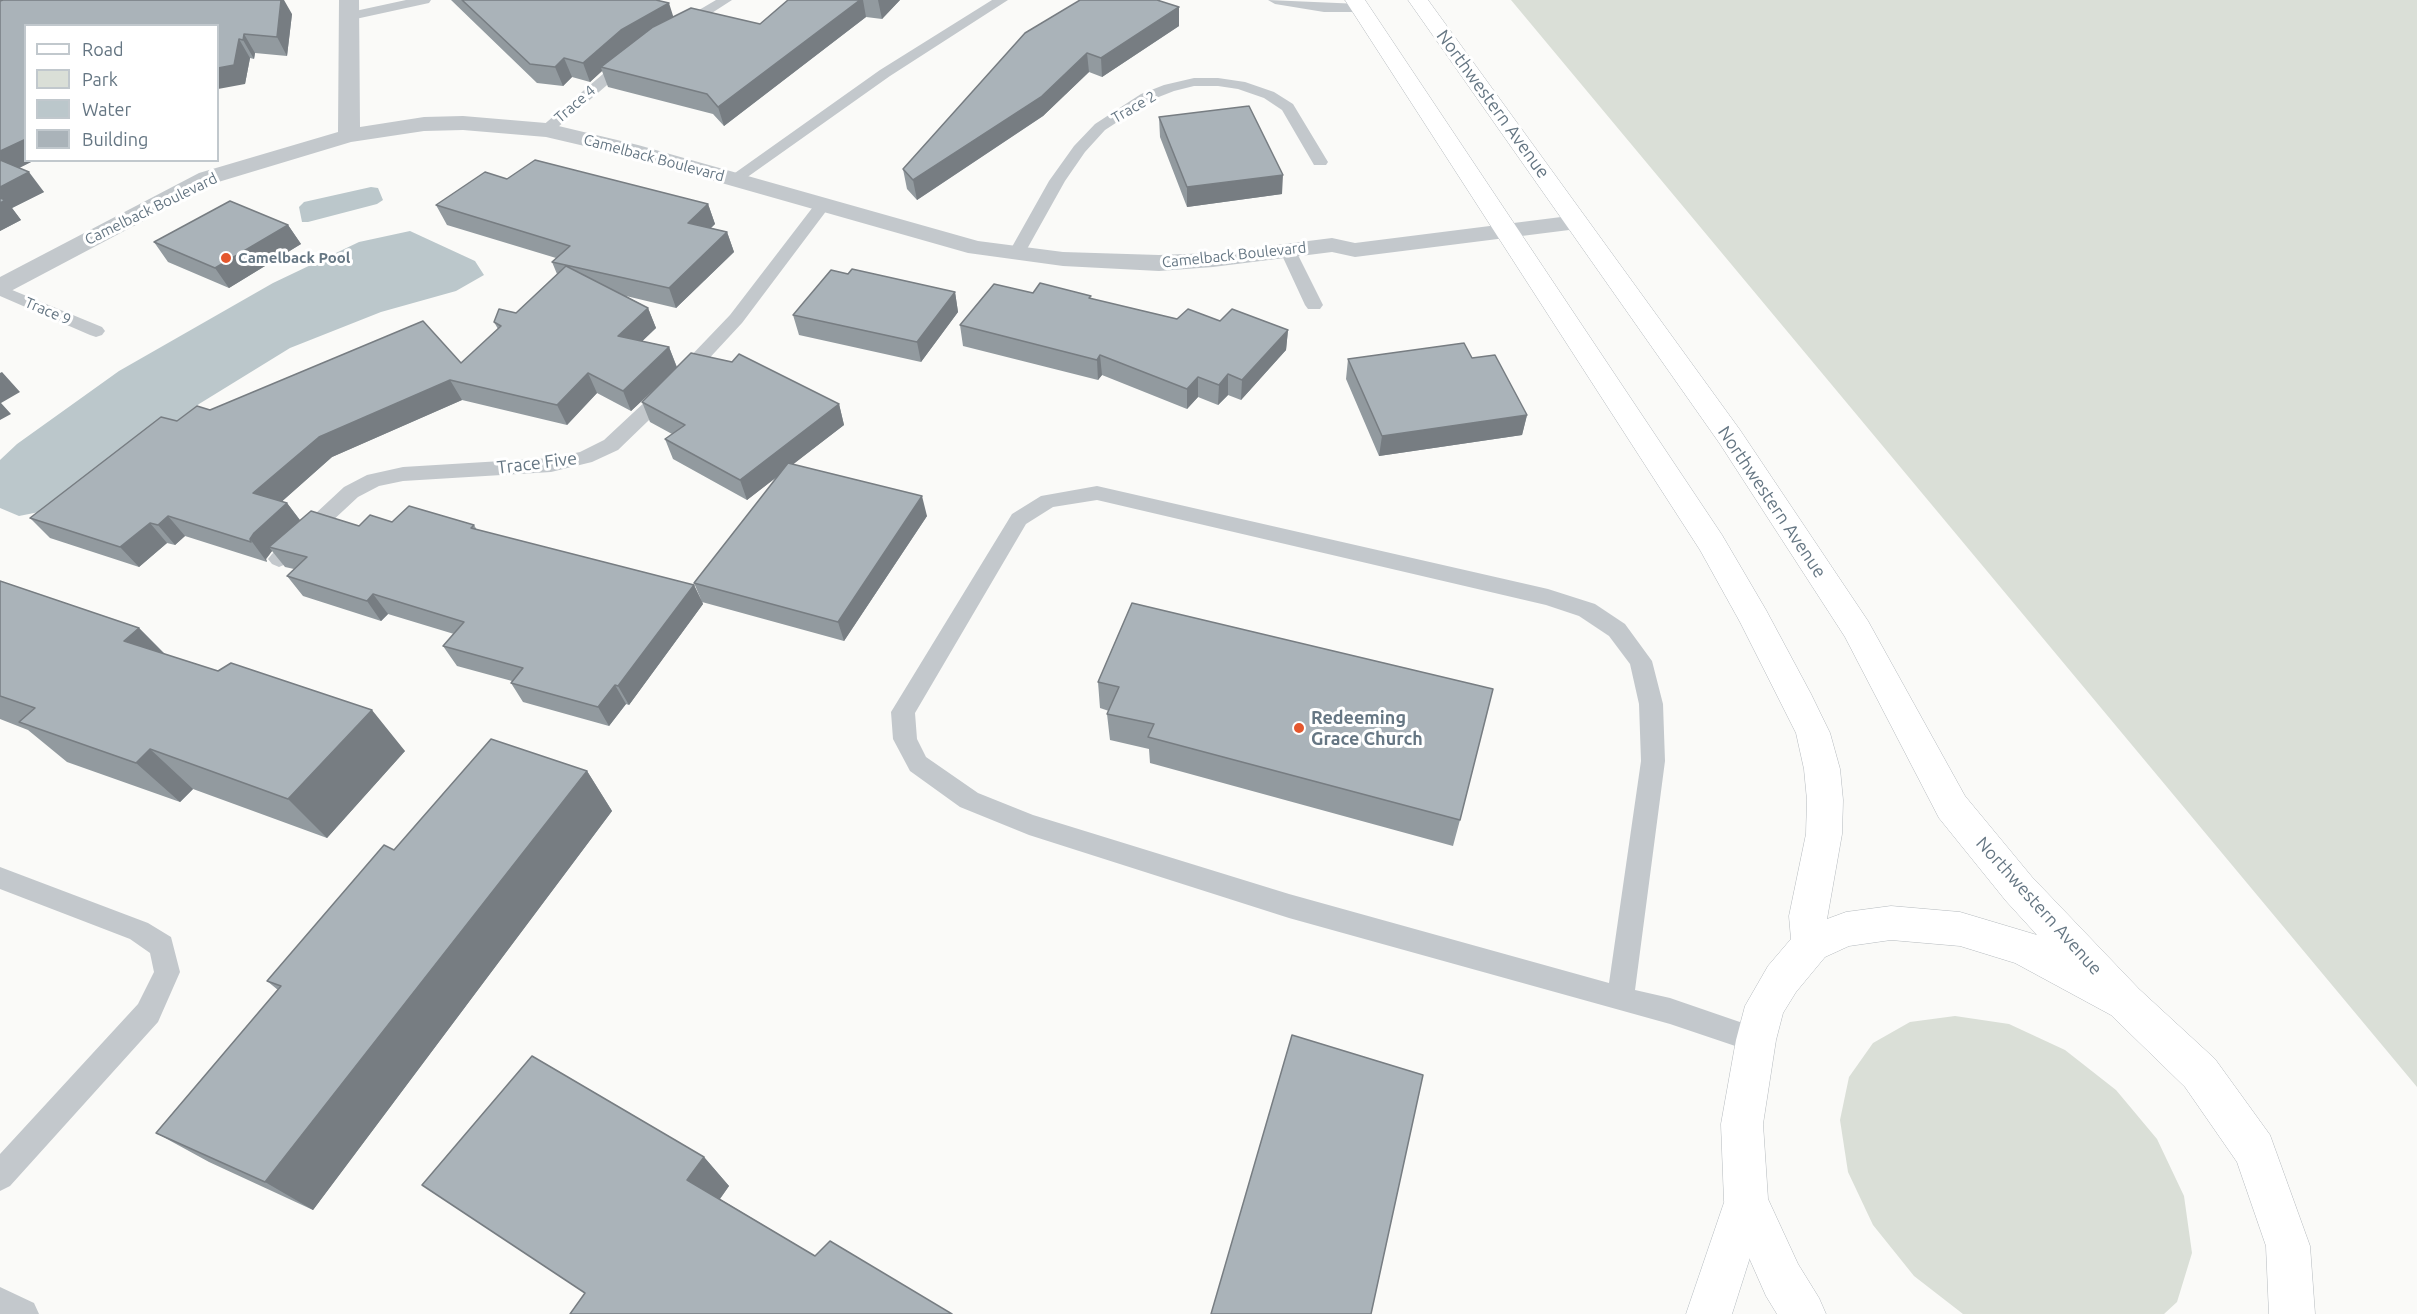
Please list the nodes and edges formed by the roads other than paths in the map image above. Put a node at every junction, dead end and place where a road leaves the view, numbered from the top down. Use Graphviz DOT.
graph roads {
  1 [pos="424,0"];
  2 [pos="725,0"];
  3 [pos="1001,0"];
  4 [pos="1275,0"];
  5 [pos="1418,0"];
  6 [pos="1358,4"];
  7 [pos="350,8"];
  8 [pos="673,31"];
  9 [pos="644,47"];
  10 [pos="546,130"];
  11 [pos="350,136"];
  12 [pos="1320,162"];
  13 [pos="733,180"];
  14 [pos="822,206"];
  15 [pos="1533,212"];
  16 [pos="1288,251"];
  17 [pos="1016,254"];
  18 [pos="0,289"];
  19 [pos="1314,306"];
  20 [pos="96,331"];
  21 [pos="279,559"];
  22 [pos="0,878"];
  23 [pos="1811,944"];
  24 [pos="1620,999"];
  25 [pos="2125,1002"];
  26 [pos="1756,1040"];
  27 [pos="0,1176"];
  28 [pos="1746,1201"];
  29 [pos="0,1303"];
  30 [pos="23,1314"];
  31 [pos="1708,1314"];
  32 [pos="1803,1314"];
  33 [pos="2292,1314"];
  1 -- 7 [label="lane"];
  2 -- 8 [label="lane"];
  3 -- 13 [label="lane"];
  4 -- 6 [label="lane"];
  5 -- 15 [label="main road, Northwestern Avenue"];
  6 -- 15 [label="main road, Northwestern Avenue"];
  7 -- 11 [label="street"];
  9 -- 10 [label="lane, Trace 4"];
  10 -- 11 [label="street, Camelback Boulevard"];
  10 -- 13 [label="street, Camelback Boulevard"];
  11 -- 18 [label="street, Camelback Boulevard"];
  12 -- 17 [label="lane, Trace 2"];
  13 -- 14 [label="street, Camelback Boulevard"];
  14 -- 17 [label="street, Camelback Boulevard"];
  14 -- 21 [label="lane, Trace Five"];
  15 -- 16 [label="street, Camelback Boulevard"];
  15 -- 23 [label="main road, Northwestern Avenue"];
  15 -- 25 [label="main road, Northwestern Avenue"];
  16 -- 17 [label="street, Camelback Boulevard"];
  16 -- 19 [label="lane"];
  18 -- 20 [label="lane, Trace 9"];
  22 -- 27 [label="lane"];
  23 -- 25 [label="main road"];
  23 -- 26 [label="main road"];
  24 -- 24 [label="lane"];
  24 -- 26 [label="lane"];
  25 -- 33 [label="main road"];
  26 -- 28 [label="main road"];
  28 -- 31 [label="main road"];
  28 -- 32 [label="main road"];
  29 -- 30 [label="lane"];
}
